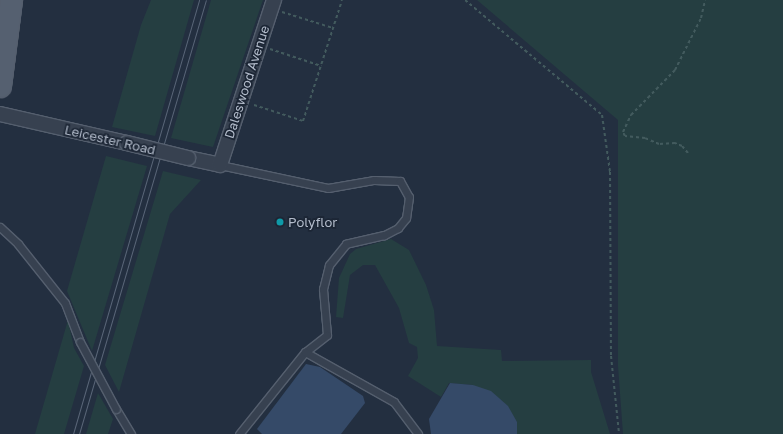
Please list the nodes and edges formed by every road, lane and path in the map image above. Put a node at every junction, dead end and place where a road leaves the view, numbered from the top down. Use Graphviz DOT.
graph roads {
  1 [pos="12,0"];
  2 [pos="342,0"];
  3 [pos="465,0"];
  4 [pos="705,0"];
  5 [pos="273,4"];
  6 [pos="333,28"];
  7 [pos="259,46"];
  8 [pos="321,66"];
  9 [pos="0,86"];
  10 [pos="241,101"];
  11 [pos="0,114"];
  12 [pos="688,153"];
  13 [pos="220,165"];
  14 [pos="0,227"];
  15 [pos="305,352"];
  16 [pos="131,434"];
  17 [pos="239,434"];
  18 [pos="418,434"];
  19 [pos="619,434"];
  1 -- 9 [label="main road"];
  2 -- 6 [label="path"];
  3 -- 19 [label="path"];
  4 -- 12 [label="path"];
  5 -- 6 [label="path"];
  5 -- 7 [label="street, Daleswood Avenue"];
  6 -- 8 [label="path"];
  7 -- 8 [label="path"];
  7 -- 10 [label="street, Daleswood Avenue"];
  8 -- 10 [label="path"];
  10 -- 13 [label="street, Daleswood Avenue"];
  11 -- 13 [label="street, Leicester Road, bridge"];
  13 -- 15 [label="lane"];
  14 -- 16 [label="lane, bridge"];
  15 -- 17 [label="lane"];
  15 -- 18 [label="lane"];
}
